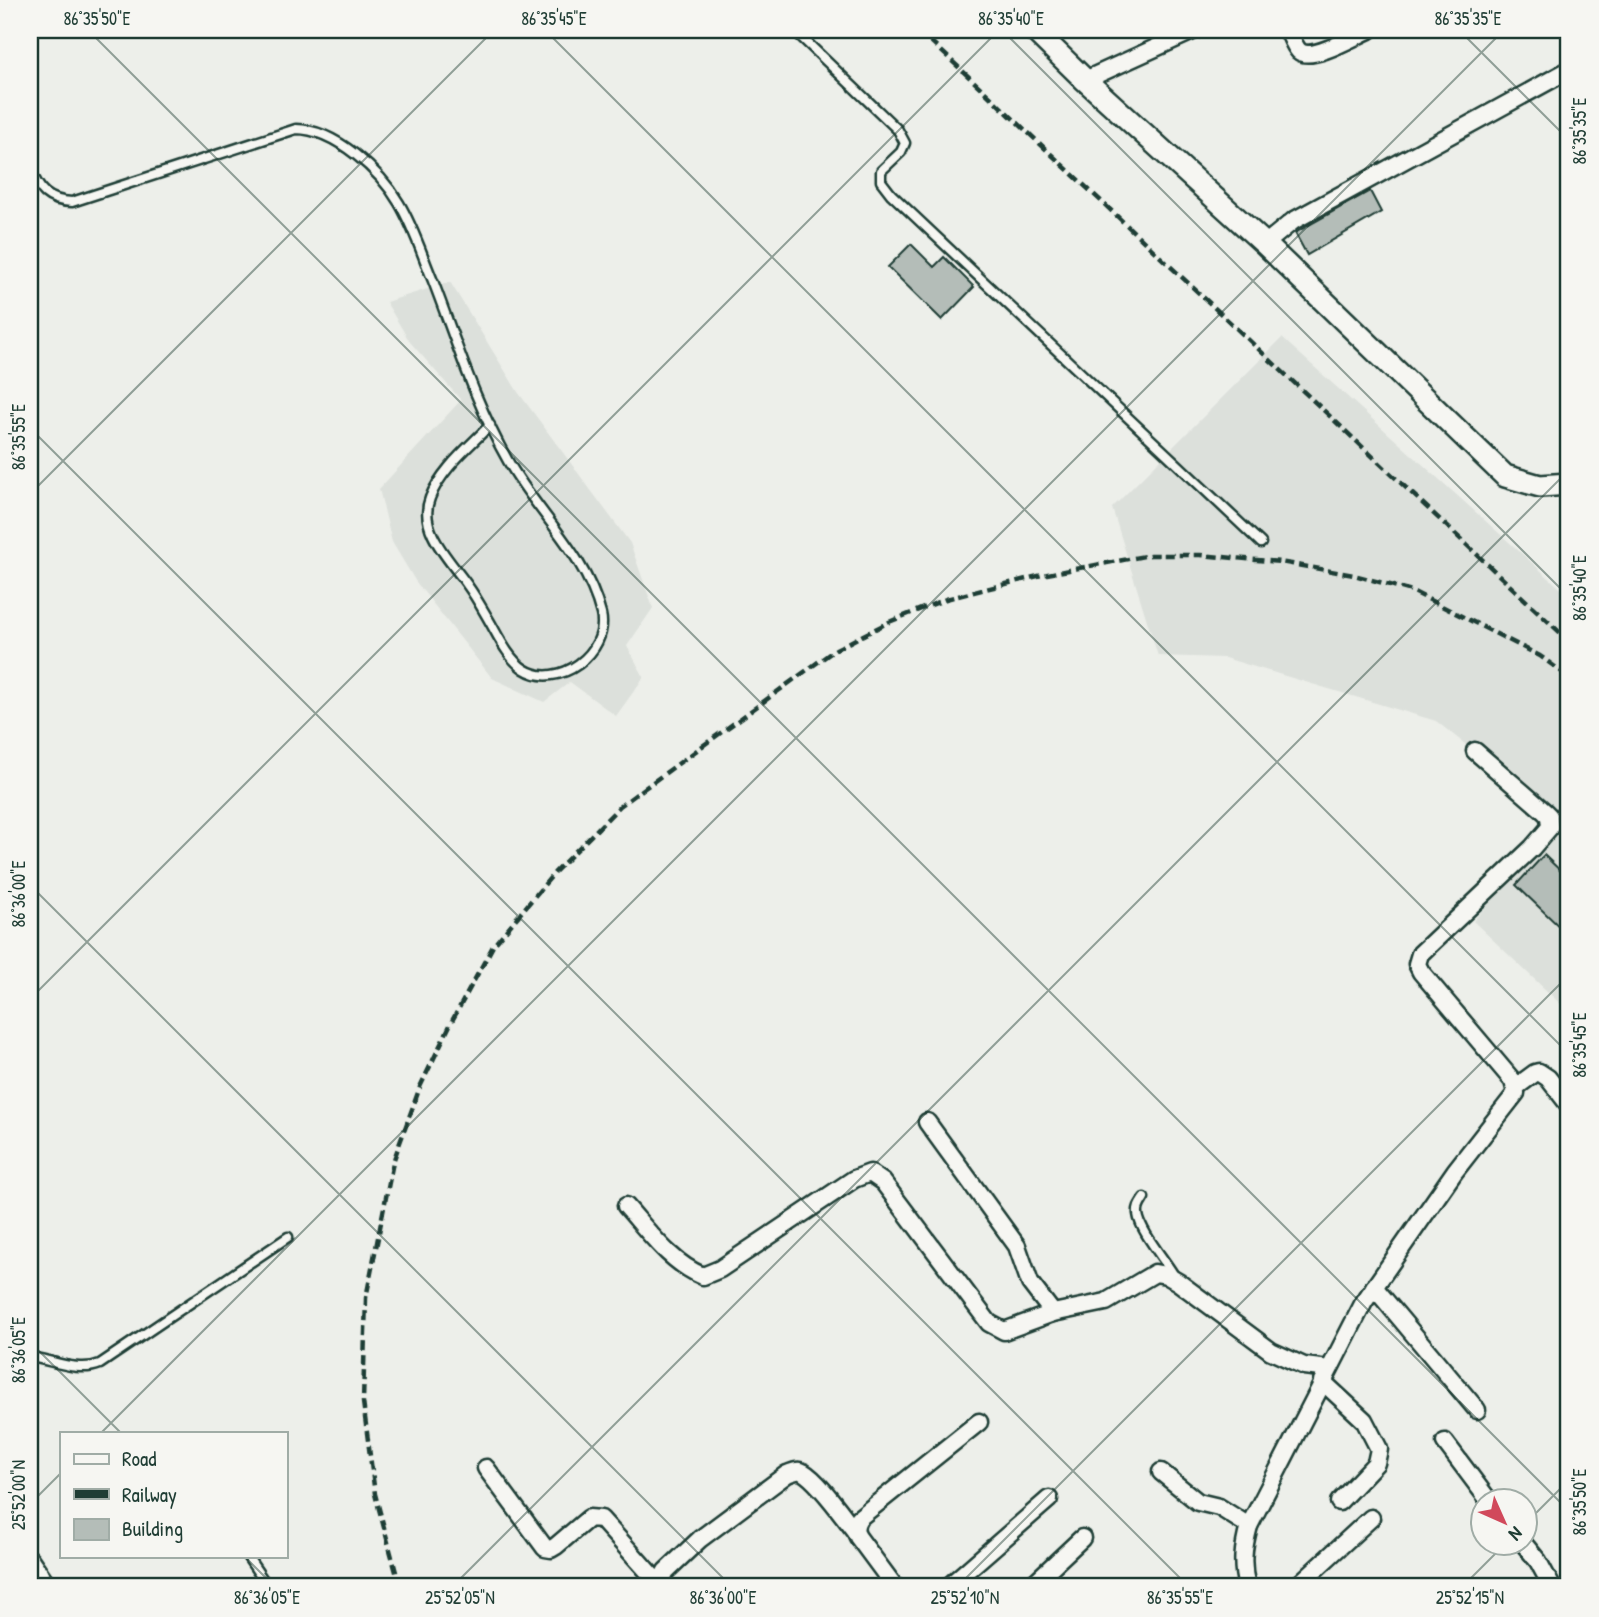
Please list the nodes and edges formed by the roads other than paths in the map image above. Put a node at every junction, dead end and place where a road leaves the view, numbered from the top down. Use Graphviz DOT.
graph roads {
  1 [pos="793,30"];
  2 [pos="1034,30"];
  3 [pos="1195,30"];
  4 [pos="1288,30"];
  5 [pos="1369,30"];
  6 [pos="1569,70"];
  7 [pos="1085,80"];
  8 [pos="30,169"];
  9 [pos="1265,244"];
  10 [pos="491,425"];
  11 [pos="1569,484"];
  12 [pos="1261,543"];
  13 [pos="1475,751"];
  14 [pos="1516,1087"];
  15 [pos="1569,1105"];
  16 [pos="927,1122"];
  17 [pos="1144,1198"];
  18 [pos="626,1206"];
  19 [pos="288,1237"];
  20 [pos="1178,1282"];
  21 [pos="1374,1287"];
  22 [pos="1053,1313"];
  23 [pos="30,1357"];
  24 [pos="1325,1375"];
  25 [pos="1477,1410"];
  26 [pos="979,1422"];
  27 [pos="1444,1442"];
  28 [pos="486,1468"];
  29 [pos="1161,1472"];
  30 [pos="1479,1488"];
  31 [pos="1049,1499"];
  32 [pos="1339,1502"];
  33 [pos="1371,1518"];
  34 [pos="1249,1525"];
  35 [pos="855,1531"];
  36 [pos="1082,1538"];
  37 [pos="248,1558"];
  38 [pos="1536,1558"];
  39 [pos="30,1559"];
  40 [pos="661,1586"];
  41 [pos="49,1587"];
  42 [pos="268,1587"];
  43 [pos="895,1587"];
  44 [pos="948,1587"];
  45 [pos="1030,1587"];
  46 [pos="1247,1587"];
  47 [pos="1296,1587"];
  48 [pos="1552,1587"];
  1 -- 12 [label="lane"];
  2 -- 7 [label="main road"];
  3 -- 7 [label="street"];
  4 -- 5 [label="street"];
  6 -- 9 [label="street"];
  7 -- 9 [label="main road"];
  8 -- 10 [label="lane"];
  9 -- 11 [label="main road"];
  10 -- 10 [label="lane"];
  13 -- 14 [label="street"];
  14 -- 15 [label="street"];
  14 -- 21 [label="street"];
  16 -- 22 [label="street"];
  17 -- 20 [label="lane"];
  18 -- 22 [label="street"];
  19 -- 23 [label="lane"];
  20 -- 22 [label="street"];
  20 -- 24 [label="street"];
  21 -- 24 [label="street"];
  21 -- 25 [label="street"];
  24 -- 32 [label="street"];
  24 -- 34 [label="street"];
  26 -- 35 [label="street"];
  27 -- 30 [label="street"];
  28 -- 40 [label="street"];
  29 -- 34 [label="street"];
  31 -- 44 [label="street"];
  33 -- 47 [label="street"];
  34 -- 46 [label="street"];
  35 -- 40 [label="street"];
  35 -- 43 [label="street"];
  36 -- 45 [label="street"];
  37 -- 42 [label="lane"];
  38 -- 48 [label="street"];
  39 -- 41 [label="street"];
}
